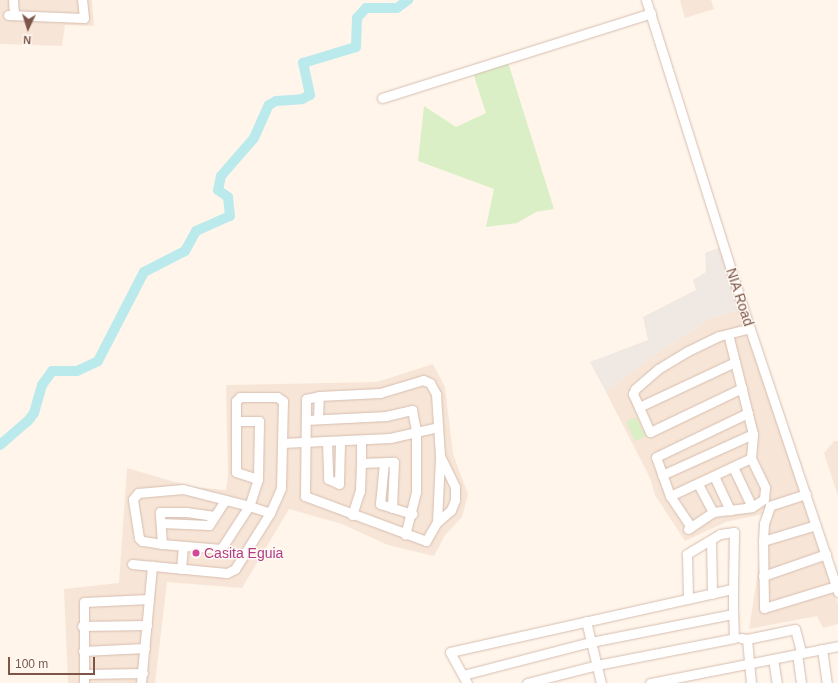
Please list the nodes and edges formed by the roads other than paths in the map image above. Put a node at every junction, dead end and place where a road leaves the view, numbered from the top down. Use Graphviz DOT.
graph roads {
  1 [pos="13,0"];
  2 [pos="82,0"];
  3 [pos="646,0"];
  4 [pos="650,13"];
  5 [pos="382,98"];
  6 [pos="750,328"];
  7 [pos="728,334"];
  8 [pos="735,362"];
  9 [pos="742,388"];
  10 [pos="319,396"];
  11 [pos="639,407"];
  12 [pos="748,413"];
  13 [pos="318,419"];
  14 [pos="306,420"];
  15 [pos="236,421"];
  16 [pos="438,427"];
  17 [pos="416,431"];
  18 [pos="753,434"];
  19 [pos="361,440"];
  20 [pos="306,442"];
  21 [pos="327,442"];
  22 [pos="340,442"];
  23 [pos="282,443"];
  24 [pos="440,456"];
  25 [pos="751,458"];
  26 [pos="361,463"];
  27 [pos="734,467"];
  28 [pos="662,475"];
  29 [pos="714,476"];
  30 [pos="258,479"];
  31 [pos="698,484"];
  32 [pos="806,494"];
  33 [pos="670,496"];
  34 [pos="224,500"];
  35 [pos="249,506"];
  36 [pos="752,506"];
  37 [pos="730,510"];
  38 [pos="713,512"];
  39 [pos="270,513"];
  40 [pos="352,514"];
  41 [pos="413,514"];
  42 [pos="437,522"];
  43 [pos="816,525"];
  44 [pos="406,535"];
  45 [pos="710,540"];
  46 [pos="763,541"];
  47 [pos="162,544"];
  48 [pos="183,547"];
  49 [pos="826,554"];
  50 [pos="132,564"];
  51 [pos="152,566"];
  52 [pos="181,569"];
  53 [pos="764,576"];
  54 [pos="733,589"];
  55 [pos="837,589"];
  56 [pos="712,594"];
  57 [pos="149,599"];
  58 [pos="688,599"];
  59 [pos="733,614"];
  60 [pos="586,622"];
  61 [pos="147,625"];
  62 [pos="82,626"];
  63 [pos="734,638"];
  64 [pos="747,639"];
  65 [pos="591,642"];
  66 [pos="838,646"];
  67 [pos="145,648"];
  68 [pos="822,649"];
  69 [pos="83,651"];
  70 [pos="799,653"];
  71 [pos="773,659"];
  72 [pos="748,663"];
  73 [pos="597,665"];
  74 [pos="143,673"];
  75 [pos="84,679"];
  76 [pos="465,679"];
  77 [pos="141,683"];
  78 [pos="527,683"];
  79 [pos="601,683"];
  80 [pos="650,683"];
  81 [pos="751,683"];
  82 [pos="777,683"];
  83 [pos="801,683"];
  84 [pos="827,683"];
  1 -- 2 [label="street"];
  3 -- 4 [label="street, NIA Road"];
  4 -- 5 [label="street"];
  4 -- 6 [label="street, NIA Road"];
  6 -- 7 [label="street"];
  6 -- 32 [label="street, NIA Road"];
  7 -- 8 [label="street"];
  7 -- 11 [label="street"];
  8 -- 9 [label="street"];
  8 -- 11 [label="street"];
  9 -- 11 [label="street"];
  9 -- 12 [label="street"];
  10 -- 13 [label="street"];
  10 -- 14 [label="street"];
  10 -- 16 [label="street"];
  12 -- 18 [label="street"];
  12 -- 28 [label="street"];
  13 -- 14 [label="street"];
  13 -- 17 [label="street"];
  14 -- 20 [label="street"];
  15 -- 23 [label="street"];
  15 -- 30 [label="street"];
  15 -- 30 [label="street"];
  16 -- 17 [label="street"];
  16 -- 24 [label="street"];
  17 -- 19 [label="street"];
  17 -- 41 [label="street"];
  18 -- 25 [label="street"];
  18 -- 28 [label="street"];
  19 -- 22 [label="street"];
  19 -- 26 [label="street"];
  20 -- 21 [label="street"];
  20 -- 23 [label="street"];
  20 -- 40 [label="street"];
  21 -- 22 [label="street"];
  21 -- 22 [label="street"];
  23 -- 39 [label="street"];
  24 -- 42 [label="street"];
  24 -- 42 [label="street"];
  25 -- 27 [label="street"];
  25 -- 36 [label="street"];
  26 -- 40 [label="street"];
  26 -- 41 [label="street"];
  27 -- 29 [label="street"];
  27 -- 36 [label="street"];
  28 -- 33 [label="street"];
  29 -- 31 [label="street"];
  29 -- 37 [label="street"];
  30 -- 35 [label="street"];
  31 -- 33 [label="street"];
  31 -- 38 [label="street"];
  32 -- 43 [label="street, NIA Road"];
  32 -- 46 [label="street"];
  33 -- 38 [label="street"];
  34 -- 35 [label="street"];
  34 -- 47 [label="street"];
  34 -- 47 [label="street"];
  35 -- 39 [label="street"];
  35 -- 48 [label="street"];
  36 -- 37 [label="street"];
  37 -- 38 [label="street"];
  39 -- 52 [label="street"];
  40 -- 44 [label="street"];
  41 -- 44 [label="street"];
  42 -- 44 [label="street"];
  43 -- 46 [label="street"];
  43 -- 49 [label="street, NIA Road"];
  45 -- 54 [label="street"];
  45 -- 56 [label="street"];
  45 -- 58 [label="street"];
  46 -- 53 [label="street"];
  47 -- 48 [label="street"];
  48 -- 52 [label="street"];
  49 -- 53 [label="street"];
  49 -- 55 [label="street, NIA Road"];
  50 -- 51 [label="street"];
  51 -- 52 [label="street"];
  51 -- 57 [label="street"];
  53 -- 55 [label="street"];
  54 -- 56 [label="street"];
  54 -- 59 [label="street"];
  56 -- 58 [label="street"];
  57 -- 61 [label="street"];
  57 -- 62 [label="street"];
  58 -- 60 [label="street"];
  59 -- 63 [label="street"];
  59 -- 65 [label="street"];
  60 -- 65 [label="street"];
  60 -- 76 [label="street"];
  61 -- 62 [label="street"];
  61 -- 67 [label="street"];
  62 -- 69 [label="street"];
  63 -- 64 [label="street"];
  63 -- 73 [label="street"];
  64 -- 70 [label="street"];
  64 -- 72 [label="street"];
  65 -- 73 [label="street"];
  65 -- 76 [label="street"];
  66 -- 68 [label="street"];
  67 -- 69 [label="street"];
  67 -- 74 [label="street"];
  68 -- 70 [label="street"];
  68 -- 84 [label="street"];
  69 -- 75 [label="street"];
  70 -- 71 [label="street"];
  70 -- 83 [label="street"];
  71 -- 72 [label="street"];
  71 -- 82 [label="street"];
  72 -- 80 [label="street"];
  72 -- 81 [label="street"];
  73 -- 78 [label="street"];
  73 -- 79 [label="street"];
  74 -- 75 [label="street"];
  74 -- 77 [label="street"];
}
